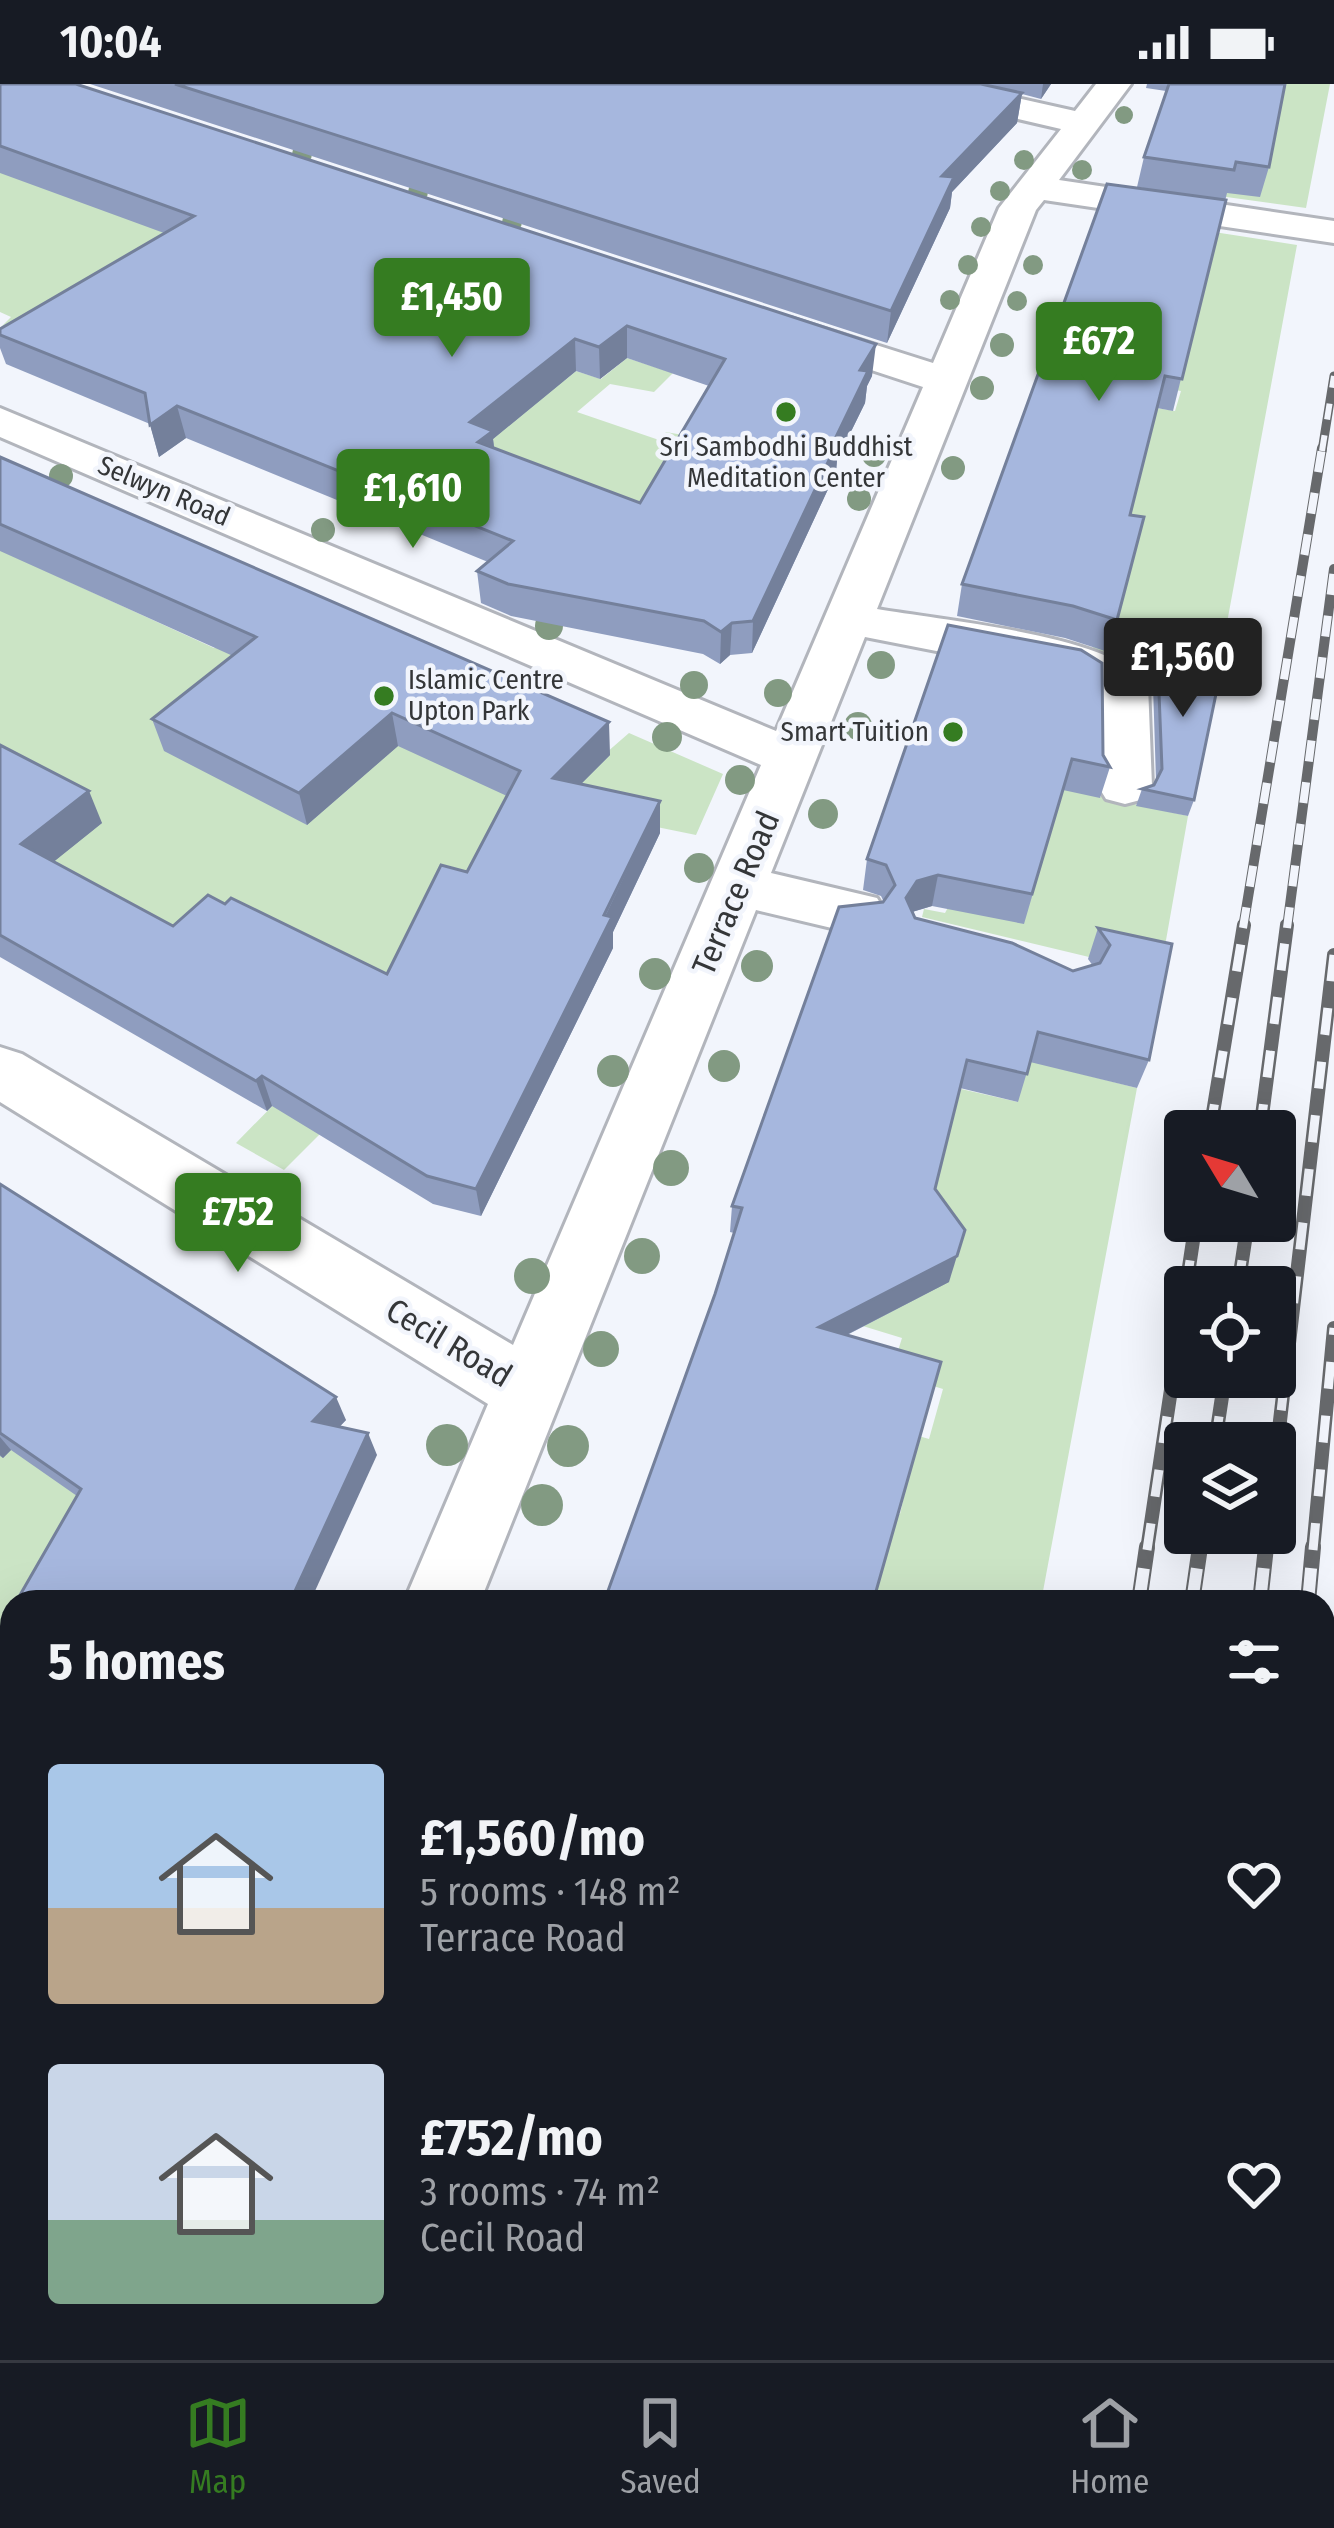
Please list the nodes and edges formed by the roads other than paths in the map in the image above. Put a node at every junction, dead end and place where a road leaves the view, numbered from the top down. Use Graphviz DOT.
graph roads {
  1 [pos="909,84"];
  2 [pos="1114,84"];
  3 [pos="1082,124"];
  4 [pos="1034,187"];
  5 [pos="1317,229"];
  6 [pos="760,320"];
  7 [pos="948,382"];
  8 [pos="0,422"];
  9 [pos="851,619"];
  10 [pos="792,758"];
  11 [pos="1125,786"];
  12 [pos="739,886"];
  13 [pos="857,913"];
  14 [pos="0,1071"];
  15 [pos="528,1391"];
  16 [pos="447,1590"];
  1 -- 3 [label="street"];
  2 -- 3 [label="street, Terrace Road"];
  3 -- 4 [label="street, Terrace Road"];
  4 -- 5 [label="street"];
  4 -- 7 [label="street, Terrace Road"];
  6 -- 7 [label="street"];
  7 -- 9 [label="street, Terrace Road"];
  8 -- 10 [label="street, Selwyn Road"];
  9 -- 10 [label="street, Terrace Road"];
  9 -- 11 [label="street"];
  10 -- 12 [label="street, Terrace Road"];
  12 -- 13 [label="street"];
  12 -- 15 [label="street, Terrace Road"];
  14 -- 15 [label="street, Cecil Road"];
  15 -- 16 [label="street, Terrace Road"];
}
